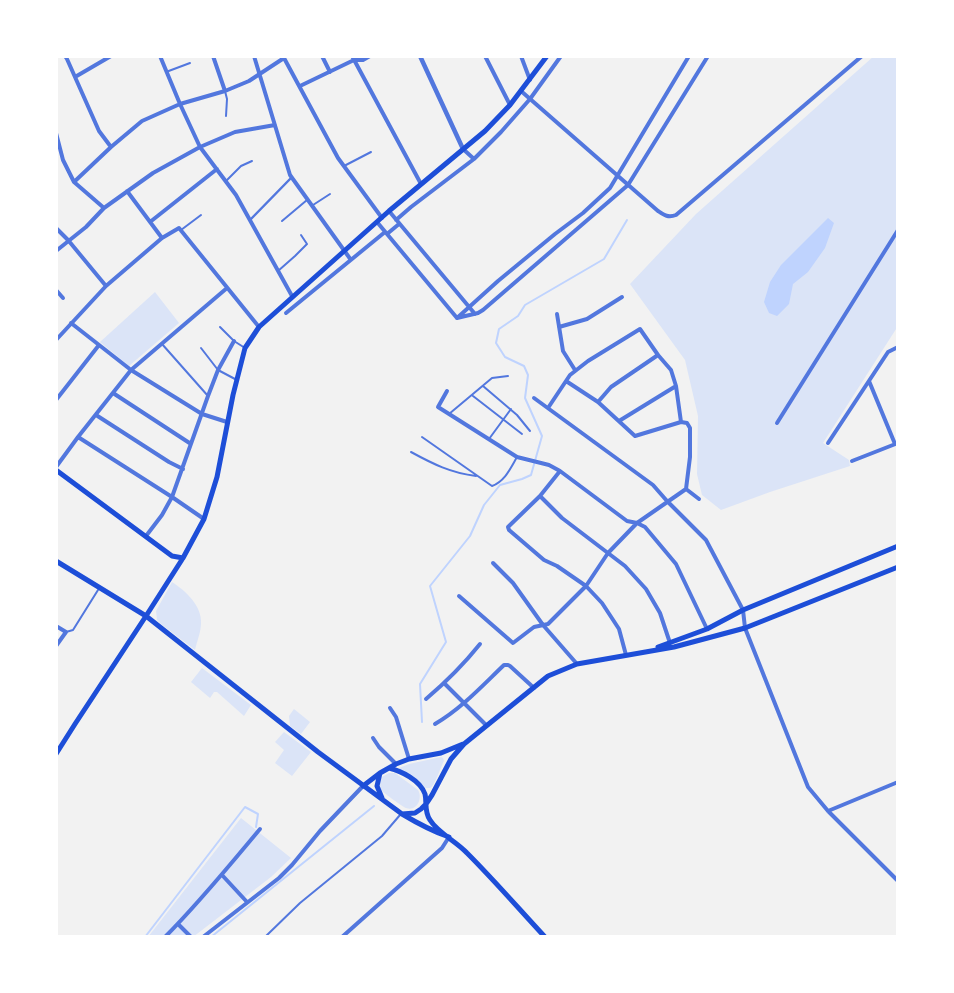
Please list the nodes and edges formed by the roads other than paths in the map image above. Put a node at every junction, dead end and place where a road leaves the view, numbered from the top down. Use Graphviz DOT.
graph roads {
  1 [pos="65,56"];
  2 [pos="111,56"];
  3 [pos="160,56"];
  4 [pos="213,56"];
  5 [pos="254,56"];
  6 [pos="322,56"];
  7 [pos="370,56"];
  8 [pos="420,56"];
  9 [pos="485,56"];
  10 [pos="521,56"];
  11 [pos="547,56"];
  12 [pos="561,56"];
  13 [pos="689,56"];
  14 [pos="708,56"];
  15 [pos="862,56"];
  16 [pos="284,57"];
  17 [pos="353,58"];
  18 [pos="190,63"];
  19 [pos="166,72"];
  20 [pos="330,72"];
  21 [pos="259,74"];
  22 [pos="75,77"];
  23 [pos="530,80"];
  24 [pos="300,86"];
  25 [pos="226,91"];
  26 [pos="521,91"];
  27 [pos="530,99"];
  28 [pos="180,104"];
  29 [pos="510,105"];
  30 [pos="226,116"];
  31 [pos="275,125"];
  32 [pos="56,133"];
  33 [pos="111,146"];
  34 [pos="200,147"];
  35 [pos="463,149"];
  36 [pos="371,152"];
  37 [pos="474,159"];
  38 [pos="252,160"];
  39 [pos="344,166"];
  40 [pos="217,169"];
  41 [pos="618,176"];
  42 [pos="291,178"];
  43 [pos="226,181"];
  44 [pos="74,182"];
  45 [pos="420,184"];
  46 [pos="628,185"];
  47 [pos="127,191"];
  48 [pos="330,194"];
  49 [pos="307,200"];
  50 [pos="312,206"];
  51 [pos="104,208"];
  52 [pos="388,211"];
  53 [pos="201,215"];
  54 [pos="250,220"];
  55 [pos="379,220"];
  56 [pos="282,221"];
  57 [pos="150,222"];
  58 [pos="398,222"];
  59 [pos="56,228"];
  60 [pos="180,229"];
  61 [pos="898,230"];
  62 [pos="386,233"];
  63 [pos="301,235"];
  64 [pos="162,238"];
  65 [pos="68,240"];
  66 [pos="56,250"];
  67 [pos="344,251"];
  68 [pos="351,260"];
  69 [pos="278,271"];
  70 [pos="106,286"];
  71 [pos="227,288"];
  72 [pos="56,290"];
  73 [pos="292,296"];
  74 [pos="622,297"];
  75 [pos="63,298"];
  76 [pos="469,307"];
  77 [pos="286,313"];
  78 [pos="475,314"];
  79 [pos="557,314"];
  80 [pos="457,318"];
  81 [pos="71,322"];
  82 [pos="220,327"];
  83 [pos="259,327"];
  84 [pos="559,327"];
  85 [pos="56,340"];
  86 [pos="234,341"];
  87 [pos="162,344"];
  88 [pos="99,345"];
  89 [pos="898,347"];
  90 [pos="201,348"];
  91 [pos="245,348"];
  92 [pos="658,355"];
  93 [pos="131,370"];
  94 [pos="218,370"];
  95 [pos="576,370"];
  96 [pos="508,376"];
  97 [pos="236,380"];
  98 [pos="566,381"];
  99 [pos="869,381"];
  100 [pos="483,386"];
  101 [pos="676,386"];
  102 [pos="447,391"];
  103 [pos="113,393"];
  104 [pos="472,395"];
  105 [pos="208,396"];
  106 [pos="534,398"];
  107 [pos="56,400"];
  108 [pos="598,402"];
  109 [pos="548,408"];
  110 [pos="511,409"];
  111 [pos="202,414"];
  112 [pos="449,414"];
  113 [pos="96,415"];
  114 [pos="504,419"];
  115 [pos="619,421"];
  116 [pos="227,422"];
  117 [pos="681,422"];
  118 [pos="777,424"];
  119 [pos="530,431"];
  120 [pos="522,434"];
  121 [pos="78,437"];
  122 [pos="422,437"];
  123 [pos="489,439"];
  124 [pos="828,443"];
  125 [pos="191,444"];
  126 [pos="896,444"];
  127 [pos="411,452"];
  128 [pos="517,457"];
  129 [pos="852,461"];
  130 [pos="56,468"];
  131 [pos="183,469"];
  132 [pos="560,471"];
  133 [pos="478,476"];
  134 [pos="686,489"];
  135 [pos="540,496"];
  136 [pos="172,497"];
  137 [pos="699,499"];
  138 [pos="667,502"];
  139 [pos="204,519"];
  140 [pos="637,523"];
  141 [pos="146,536"];
  142 [pos="898,546"];
  143 [pos="608,553"];
  144 [pos="172,556"];
  145 [pos="183,558"];
  146 [pos="56,561"];
  147 [pos="494,563"];
  148 [pos="898,567"];
  149 [pos="174,572"];
  150 [pos="586,586"];
  151 [pos="99,588"];
  152 [pos="459,596"];
  153 [pos="743,610"];
  154 [pos="146,616"];
  155 [pos="543,625"];
  156 [pos="56,626"];
  157 [pos="745,628"];
  158 [pos="707,629"];
  159 [pos="66,632"];
  160 [pos="670,643"];
  161 [pos="480,644"];
  162 [pos="56,646"];
  163 [pos="644,653"];
  164 [pos="626,655"];
  165 [pos="577,664"];
  166 [pos="444,683"];
  167 [pos="534,688"];
  168 [pos="426,699"];
  169 [pos="464,703"];
  170 [pos="390,708"];
  171 [pos="435,724"];
  172 [pos="486,725"];
  173 [pos="373,738"];
  174 [pos="464,744"];
  175 [pos="56,754"];
  176 [pos="409,759"];
  177 [pos="396,764"];
  178 [pos="389,768"];
  179 [pos="380,773"];
  180 [pos="898,782"];
  181 [pos="363,786"];
  182 [pos="382,800"];
  183 [pos="426,804"];
  184 [pos="828,811"];
  185 [pos="402,814"];
  186 [pos="260,829"];
  187 [pos="449,837"];
  188 [pos="222,875"];
  189 [pos="898,882"];
  190 [pos="247,902"];
  191 [pos="178,924"];
  192 [pos="165,937"];
  193 [pos="191,937"];
  194 [pos="203,937"];
  195 [pos="265,937"];
  196 [pos="342,937"];
  197 [pos="545,937"];
  1 -- 22 [label="street"];
  2 -- 22 [label="street"];
  3 -- 19 [label="street"];
  4 -- 25 [label="street"];
  5 -- 21 [label="street"];
  6 -- 20 [label="street"];
  7 -- 17 [label="street"];
  8 -- 35 [label="street"];
  9 -- 29 [label="street"];
  10 -- 23 [label="street"];
  11 -- 23 [label="main road"];
  12 -- 27 [label="street"];
  13 -- 41 [label="street"];
  14 -- 46 [label="street"];
  15 -- 46 [label="street"];
  16 -- 21 [label="street"];
  16 -- 24 [label="street"];
  17 -- 20 [label="street"];
  17 -- 45 [label="street"];
  18 -- 19 [label="lane"];
  19 -- 28 [label="street"];
  20 -- 24 [label="street"];
  21 -- 25 [label="street"];
  21 -- 31 [label="street"];
  22 -- 33 [label="street"];
  23 -- 26 [label="main road"];
  24 -- 39 [label="street"];
  25 -- 28 [label="street"];
  25 -- 30 [label="lane"];
  26 -- 27 [label="street"];
  26 -- 29 [label="main road"];
  27 -- 37 [label="street"];
  27 -- 41 [label="street"];
  28 -- 33 [label="street"];
  28 -- 34 [label="street"];
  29 -- 35 [label="main road"];
  31 -- 34 [label="street"];
  31 -- 42 [label="street"];
  32 -- 44 [label="street"];
  33 -- 44 [label="street"];
  34 -- 40 [label="street"];
  34 -- 47 [label="street"];
  35 -- 37 [label="street"];
  35 -- 45 [label="main road"];
  36 -- 39 [label="lane"];
  37 -- 58 [label="street"];
  38 -- 43 [label="lane"];
  39 -- 55 [label="street"];
  40 -- 43 [label="street"];
  40 -- 57 [label="street"];
  41 -- 46 [label="street"];
  41 -- 76 [label="street"];
  42 -- 49 [label="street"];
  42 -- 54 [label="street"];
  43 -- 54 [label="street"];
  44 -- 51 [label="street"];
  45 -- 52 [label="main road"];
  46 -- 78 [label="street"];
  47 -- 51 [label="street"];
  47 -- 57 [label="street"];
  48 -- 50 [label="lane"];
  49 -- 50 [label="street"];
  49 -- 56 [label="lane"];
  50 -- 67 [label="street"];
  51 -- 65 [label="street"];
  52 -- 55 [label="main road"];
  52 -- 58 [label="street"];
  53 -- 60 [label="lane"];
  54 -- 69 [label="street"];
  55 -- 62 [label="street"];
  55 -- 67 [label="main road"];
  57 -- 64 [label="street"];
  58 -- 62 [label="street"];
  58 -- 76 [label="street"];
  59 -- 65 [label="street"];
  60 -- 64 [label="street"];
  60 -- 71 [label="street"];
  61 -- 118 [label="street"];
  62 -- 68 [label="street"];
  62 -- 80 [label="street"];
  63 -- 69 [label="lane"];
  64 -- 70 [label="street"];
  65 -- 66 [label="street"];
  65 -- 70 [label="street"];
  67 -- 68 [label="street"];
  67 -- 73 [label="main road"];
  68 -- 77 [label="street"];
  69 -- 73 [label="street"];
  70 -- 81 [label="street"];
  71 -- 83 [label="street"];
  71 -- 87 [label="street"];
  72 -- 75 [label="street"];
  73 -- 83 [label="main road"];
  74 -- 84 [label="street"];
  76 -- 78 [label="street"];
  76 -- 80 [label="street"];
  78 -- 80 [label="street"];
  79 -- 84 [label="street"];
  81 -- 85 [label="street"];
  81 -- 88 [label="street"];
  82 -- 86 [label="lane"];
  83 -- 91 [label="main road"];
  84 -- 95 [label="street"];
  86 -- 91 [label="lane"];
  86 -- 94 [label="street"];
  87 -- 93 [label="street"];
  87 -- 105 [label="lane"];
  88 -- 93 [label="street"];
  88 -- 107 [label="street"];
  89 -- 99 [label="street"];
  90 -- 94 [label="lane"];
  91 -- 97 [label="main road"];
  92 -- 95 [label="street"];
  92 -- 101 [label="street"];
  92 -- 108 [label="street"];
  93 -- 103 [label="street"];
  93 -- 111 [label="street"];
  94 -- 97 [label="lane"];
  94 -- 105 [label="street"];
  95 -- 98 [label="street"];
  96 -- 100 [label="lane"];
  97 -- 116 [label="main road"];
  98 -- 108 [label="street"];
  98 -- 109 [label="street"];
  99 -- 124 [label="street"];
  99 -- 126 [label="street"];
  100 -- 104 [label="lane"];
  100 -- 110 [label="lane"];
  101 -- 115 [label="street"];
  101 -- 117 [label="street"];
  102 -- 112 [label="street"];
  103 -- 113 [label="street"];
  103 -- 125 [label="street"];
  104 -- 112 [label="lane"];
  104 -- 114 [label="lane"];
  105 -- 111 [label="street"];
  106 -- 109 [label="street"];
  108 -- 115 [label="street"];
  109 -- 138 [label="street"];
  110 -- 114 [label="lane"];
  110 -- 119 [label="lane"];
  111 -- 116 [label="street"];
  111 -- 125 [label="street"];
  112 -- 123 [label="street"];
  113 -- 121 [label="street"];
  113 -- 131 [label="street"];
  114 -- 120 [label="lane"];
  114 -- 123 [label="lane"];
  115 -- 117 [label="street"];
  116 -- 139 [label="main road"];
  117 -- 134 [label="street"];
  121 -- 130 [label="street"];
  121 -- 136 [label="street"];
  122 -- 133 [label="lane"];
  123 -- 128 [label="street"];
  125 -- 131 [label="street"];
  126 -- 129 [label="street"];
  127 -- 133 [label="lane"];
  128 -- 132 [label="street"];
  128 -- 133 [label="lane"];
  130 -- 141 [label="main road"];
  131 -- 136 [label="street"];
  132 -- 135 [label="street"];
  132 -- 140 [label="street"];
  134 -- 137 [label="street"];
  134 -- 138 [label="street"];
  135 -- 143 [label="street"];
  135 -- 150 [label="street"];
  136 -- 139 [label="street"];
  136 -- 141 [label="street"];
  138 -- 140 [label="street"];
  138 -- 153 [label="street"];
  139 -- 145 [label="main road"];
  140 -- 143 [label="street"];
  140 -- 158 [label="street"];
  141 -- 144 [label="main road"];
  142 -- 153 [label="main road"];
  143 -- 150 [label="street"];
  143 -- 160 [label="street"];
  144 -- 145 [label="main road"];
  144 -- 149 [label="main road"];
  145 -- 149 [label="main road"];
  146 -- 151 [label="main road"];
  147 -- 155 [label="street"];
  148 -- 157 [label="main road"];
  149 -- 154 [label="main road"];
  150 -- 155 [label="street"];
  150 -- 164 [label="street"];
  151 -- 154 [label="main road"];
  151 -- 159 [label="lane"];
  152 -- 155 [label="street"];
  153 -- 157 [label="street"];
  153 -- 158 [label="main road"];
  154 -- 175 [label="main road"];
  154 -- 181 [label="main road"];
  155 -- 165 [label="street"];
  156 -- 159 [label="street"];
  157 -- 163 [label="main road"];
  157 -- 184 [label="street"];
  158 -- 160 [label="main road"];
  159 -- 162 [label="street"];
  160 -- 163 [label="main road"];
  161 -- 166 [label="street"];
  163 -- 164 [label="main road"];
  164 -- 165 [label="main road"];
  165 -- 167 [label="main road"];
  166 -- 168 [label="street"];
  166 -- 169 [label="street"];
  167 -- 169 [label="street"];
  167 -- 172 [label="main road"];
  169 -- 171 [label="street"];
  169 -- 172 [label="street"];
  170 -- 176 [label="street"];
  172 -- 174 [label="main road"];
  173 -- 177 [label="street"];
  174 -- 176 [label="main road"];
  174 -- 183 [label="main road"];
  176 -- 177 [label="main road"];
  177 -- 178 [label="main road"];
  178 -- 179 [label="main road"];
  178 -- 183 [label="main road"];
  179 -- 181 [label="main road"];
  179 -- 182 [label="main road"];
  180 -- 184 [label="street"];
  181 -- 182 [label="main road"];
  181 -- 190 [label="street"];
  182 -- 185 [label="main road"];
  183 -- 185 [label="main road"];
  183 -- 187 [label="main road"];
  184 -- 189 [label="street"];
  185 -- 187 [label="main road"];
  185 -- 195 [label="lane"];
  186 -- 188 [label="street"];
  187 -- 196 [label="street"];
  187 -- 197 [label="main road"];
  188 -- 190 [label="street"];
  188 -- 191 [label="street"];
  190 -- 194 [label="street"];
  191 -- 192 [label="street"];
  191 -- 193 [label="street"];
}
